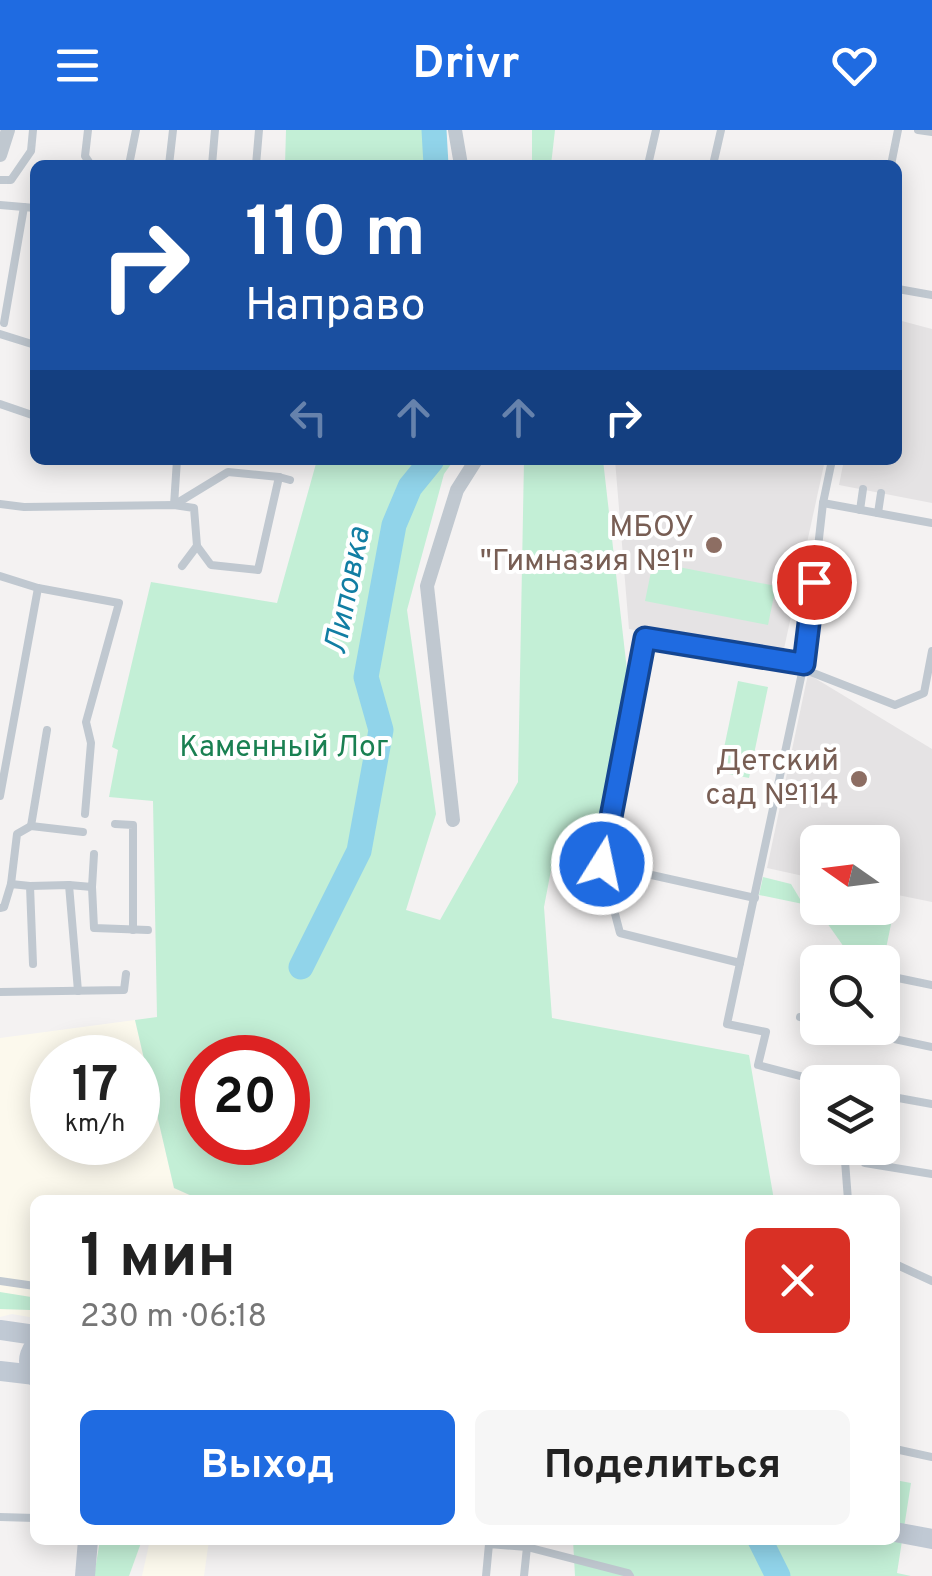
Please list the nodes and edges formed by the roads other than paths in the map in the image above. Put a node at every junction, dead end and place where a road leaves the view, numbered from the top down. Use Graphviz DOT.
graph roads {
  1 [pos="8,130"];
  2 [pos="34,130"];
  3 [pos="88,130"];
  4 [pos="136,130"];
  5 [pos="173,130"];
  6 [pos="215,130"];
  7 [pos="259,130"];
  8 [pos="455,130"];
  9 [pos="656,130"];
  10 [pos="721,130"];
  11 [pos="898,130"];
  12 [pos="918,130"];
  13 [pos="932,132"];
  14 [pos="0,155"];
  15 [pos="88,160"];
  16 [pos="130,160"];
  17 [pos="170,160"];
  18 [pos="212,160"];
  19 [pos="256,160"];
  20 [pos="459,160"];
  21 [pos="649,160"];
  22 [pos="715,160"];
  23 [pos="892,160"];
  24 [pos="0,180"];
  25 [pos="0,205"];
  26 [pos="24,208"];
  27 [pos="30,208"];
  28 [pos="902,290"];
  29 [pos="932,294"];
  30 [pos="4,323"];
  31 [pos="0,334"];
  32 [pos="30,343"];
  33 [pos="0,404"];
  34 [pos="30,414"];
  35 [pos="177,465"];
  36 [pos="473,465"];
  37 [pos="831,465"];
  38 [pos="279,477"];
  39 [pos="290,480"];
  40 [pos="863,489"];
  41 [pos="882,493"];
  42 [pos="823,503"];
  43 [pos="0,504"];
  44 [pos="174,505"];
  45 [pos="860,510"];
  46 [pos="878,513"];
  47 [pos="932,523"];
  48 [pos="197,546"];
  49 [pos="182,566"];
  50 [pos="0,576"];
  51 [pos="38,588"];
  52 [pos="932,651"];
  53 [pos="804,667"];
  54 [pos="931,668"];
  55 [pos="47,730"];
  56 [pos="0,796"];
  57 [pos="84,814"];
  58 [pos="453,820"];
  59 [pos="114,824"];
  60 [pos="30,826"];
  61 [pos="83,832"];
  62 [pos="94,854"];
  63 [pos="602,864"];
  64 [pos="11,884"];
  65 [pos="69,885"];
  66 [pos="30,886"];
  67 [pos="92,887"];
  68 [pos="755,898"];
  69 [pos="0,908"];
  70 [pos="134,930"];
  71 [pos="148,930"];
  72 [pos="33,964"];
  73 [pos="740,964"];
  74 [pos="126,974"];
  75 [pos="900,979"];
  76 [pos="932,986"];
  77 [pos="78,991"];
  78 [pos="0,992"];
  79 [pos="900,1040"];
  80 [pos="932,1047"];
  81 [pos="800,1076"];
  82 [pos="900,1098"];
  83 [pos="932,1104"];
  84 [pos="845,1165"];
  85 [pos="877,1165"];
  86 [pos="932,1174"];
  87 [pos="848,1195"];
  88 [pos="900,1266"];
  89 [pos="0,1280"];
  90 [pos="932,1281"];
  91 [pos="30,1285"];
  92 [pos="0,1330"];
  93 [pos="30,1334"];
  94 [pos="0,1370"];
  95 [pos="30,1374"];
  96 [pos="900,1450"];
  97 [pos="932,1456"];
  98 [pos="0,1517"];
  99 [pos="30,1518"];
  100 [pos="87,1545"];
  101 [pos="488,1545"];
  102 [pos="501,1545"];
  103 [pos="527,1547"];
  104 [pos="84,1576"];
  105 [pos="486,1576"];
  106 [pos="524,1576"];
  107 [pos="630,1576"];
  1 -- 14 [label="street"];
  2 -- 24 [label="lane"];
  3 -- 15 [label="lane"];
  4 -- 16 [label="lane"];
  5 -- 17 [label="lane"];
  6 -- 18 [label="lane"];
  7 -- 19 [label="lane"];
  8 -- 20 [label="street"];
  9 -- 21 [label="lane"];
  10 -- 22 [label="lane"];
  11 -- 23 [label="lane"];
  12 -- 13 [label="lane"];
  25 -- 26 [label="lane"];
  26 -- 27 [label="lane"];
  26 -- 30 [label="lane"];
  28 -- 29 [label="lane"];
  31 -- 32 [label="lane"];
  33 -- 34 [label="lane"];
  35 -- 44 [label="lane"];
  36 -- 58 [label="street"];
  37 -- 42 [label="lane"];
  38 -- 39 [label="lane"];
  38 -- 44 [label="lane"];
  38 -- 48 [label="lane"];
  40 -- 45 [label="lane"];
  41 -- 46 [label="lane"];
  42 -- 45 [label="lane"];
  42 -- 53 [label="lane"];
  43 -- 44 [label="lane"];
  44 -- 48 [label="lane"];
  45 -- 46 [label="lane"];
  46 -- 47 [label="lane"];
  48 -- 49 [label="lane"];
  50 -- 51 [label="lane"];
  51 -- 56 [label="lane"];
  51 -- 57 [label="lane"];
  52 -- 54 [label="lane"];
  53 -- 54 [label="lane"];
  53 -- 63 [label="lane"];
  53 -- 68 [label="lane"];
  55 -- 60 [label="lane"];
  59 -- 70 [label="lane"];
  60 -- 61 [label="lane"];
  60 -- 64 [label="lane"];
  62 -- 67 [label="lane"];
  63 -- 68 [label="lane"];
  63 -- 73 [label="lane"];
  64 -- 66 [label="lane"];
  64 -- 69 [label="lane"];
  65 -- 66 [label="lane"];
  65 -- 67 [label="lane"];
  65 -- 77 [label="lane"];
  66 -- 72 [label="lane"];
  67 -- 70 [label="lane"];
  68 -- 73 [label="lane"];
  70 -- 71 [label="lane"];
  73 -- 81 [label="lane"];
  74 -- 77 [label="lane"];
  75 -- 76 [label="lane"];
  77 -- 78 [label="lane"];
  79 -- 80 [label="lane"];
  82 -- 83 [label="lane"];
  84 -- 87 [label="lane"];
  85 -- 86 [label="lane"];
  88 -- 90 [label="lane"];
  89 -- 91 [label="lane"];
  92 -- 93 [label="main road"];
  94 -- 95 [label="main road"];
  96 -- 97 [label="lane"];
  98 -- 99 [label="lane"];
  100 -- 104 [label="main road"];
  101 -- 105 [label="lane"];
  102 -- 103 [label="lane"];
  103 -- 106 [label="lane"];
  103 -- 107 [label="lane"];
}
